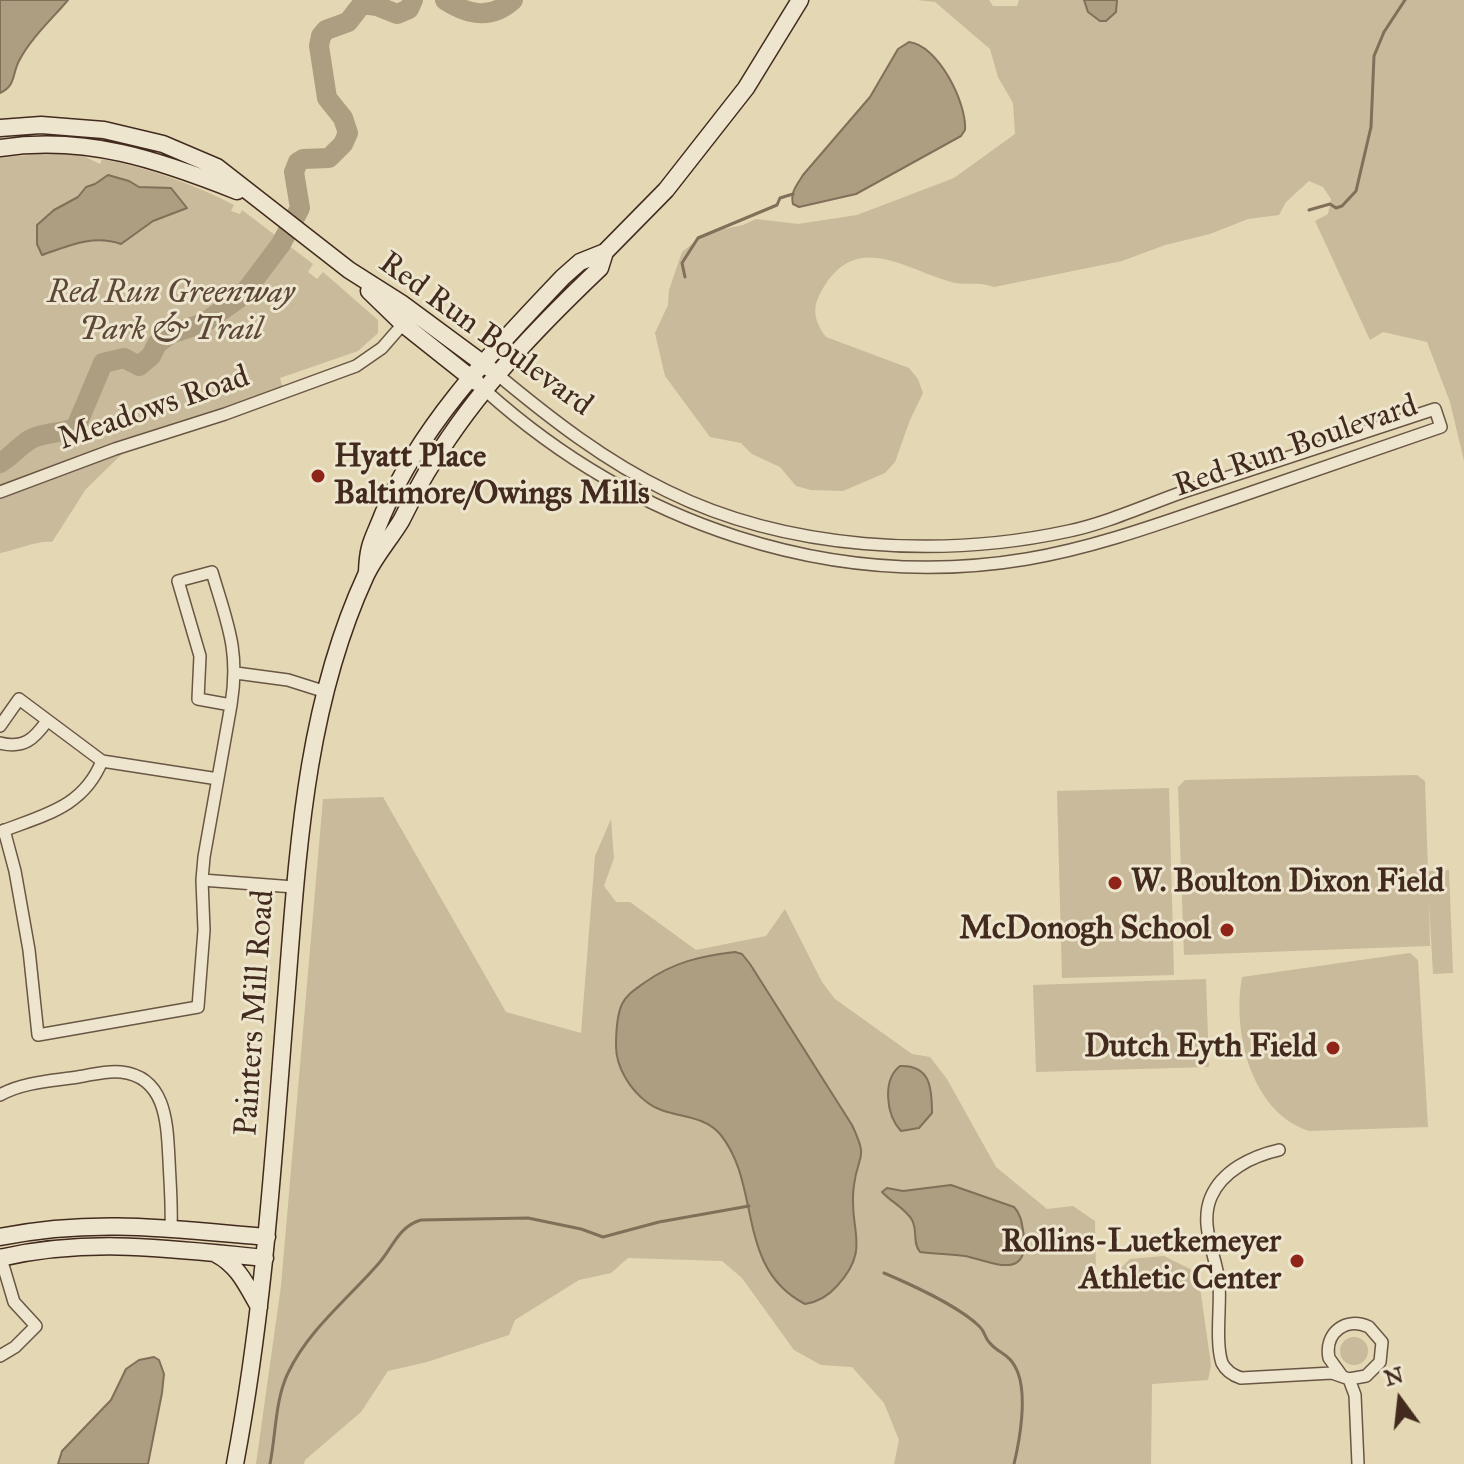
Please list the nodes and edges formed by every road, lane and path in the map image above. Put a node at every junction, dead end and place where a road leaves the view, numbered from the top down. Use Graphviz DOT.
graph roads {
  1 [pos="800,0"];
  2 [pos="0,128"];
  3 [pos="0,148"];
  4 [pos="254,197"];
  5 [pos="605,252"];
  6 [pos="349,270"];
  7 [pos="403,324"];
  8 [pos="482,363"];
  9 [pos="498,375"];
  10 [pos="471,376"];
  11 [pos="486,391"];
  12 [pos="0,492"];
  13 [pos="367,574"];
  14 [pos="236,673"];
  15 [pos="326,692"];
  16 [pos="231,705"];
  17 [pos="47,721"];
  18 [pos="0,726"];
  19 [pos="0,743"];
  20 [pos="102,761"];
  21 [pos="218,779"];
  22 [pos="2,831"];
  23 [pos="202,880"];
  24 [pos="294,887"];
  25 [pos="0,1095"];
  26 [pos="1279,1150"];
  27 [pos="171,1228"];
  28 [pos="0,1237"];
  29 [pos="267,1237"];
  30 [pos="215,1253"];
  31 [pos="0,1257"];
  32 [pos="265,1258"];
  33 [pos="259,1307"];
  34 [pos="0,1356"];
  35 [pos="1345,1377"];
  36 [pos="235,1464"];
  37 [pos="1358,1464"];
  1 -- 5 [label="main road, Painters Mill Road"];
  2 -- 4 [label="main road, Red Run Boulevard"];
  3 -- 4 [label="main road, Red Run Boulevard"];
  4 -- 6 [label="main road, Red Run Boulevard"];
  5 -- 8 [label="main road, Painters Mill Road"];
  5 -- 9 [label="main road, Painters Mill Road"];
  6 -- 7 [label="main road, Red Run Boulevard"];
  6 -- 8 [label="main road, Red Run Boulevard"];
  7 -- 10 [label="main road, Red Run Boulevard"];
  7 -- 12 [label="street, Meadows Road"];
  8 -- 9 [label="main road, Red Run Boulevard"];
  8 -- 10 [label="main road, Painters Mill Road"];
  9 -- 11 [label="main road, Painters Mill Road"];
  9 -- 11 [label="street, Red Run Boulevard"];
  10 -- 11 [label="main road, Red Run Boulevard"];
  10 -- 13 [label="main road, Painters Mill Road"];
  11 -- 13 [label="main road, Painters Mill Road"];
  13 -- 15 [label="main road, Painters Mill Road"];
  14 -- 15 [label="street"];
  14 -- 16 [label="street"];
  14 -- 16 [label="street"];
  15 -- 24 [label="main road, Painters Mill Road"];
  16 -- 21 [label="street"];
  17 -- 18 [label="street"];
  17 -- 19 [label="street"];
  17 -- 20 [label="street"];
  20 -- 21 [label="street"];
  20 -- 22 [label="street"];
  21 -- 23 [label="street"];
  22 -- 23 [label="street"];
  23 -- 24 [label="street"];
  24 -- 29 [label="main road, Painters Mill Road"];
  25 -- 27 [label="street"];
  26 -- 35 [label="street"];
  27 -- 28 [label="main road"];
  27 -- 29 [label="main road"];
  29 -- 32 [label="main road, Painters Mill Road"];
  30 -- 31 [label="main road"];
  30 -- 32 [label="main road"];
  30 -- 33 [label="main road"];
  31 -- 34 [label="street"];
  32 -- 33 [label="main road, Painters Mill Road"];
  33 -- 36 [label="main road, Painters Mill Road"];
  35 -- 35 [label="street"];
  35 -- 37 [label="street"];
}
